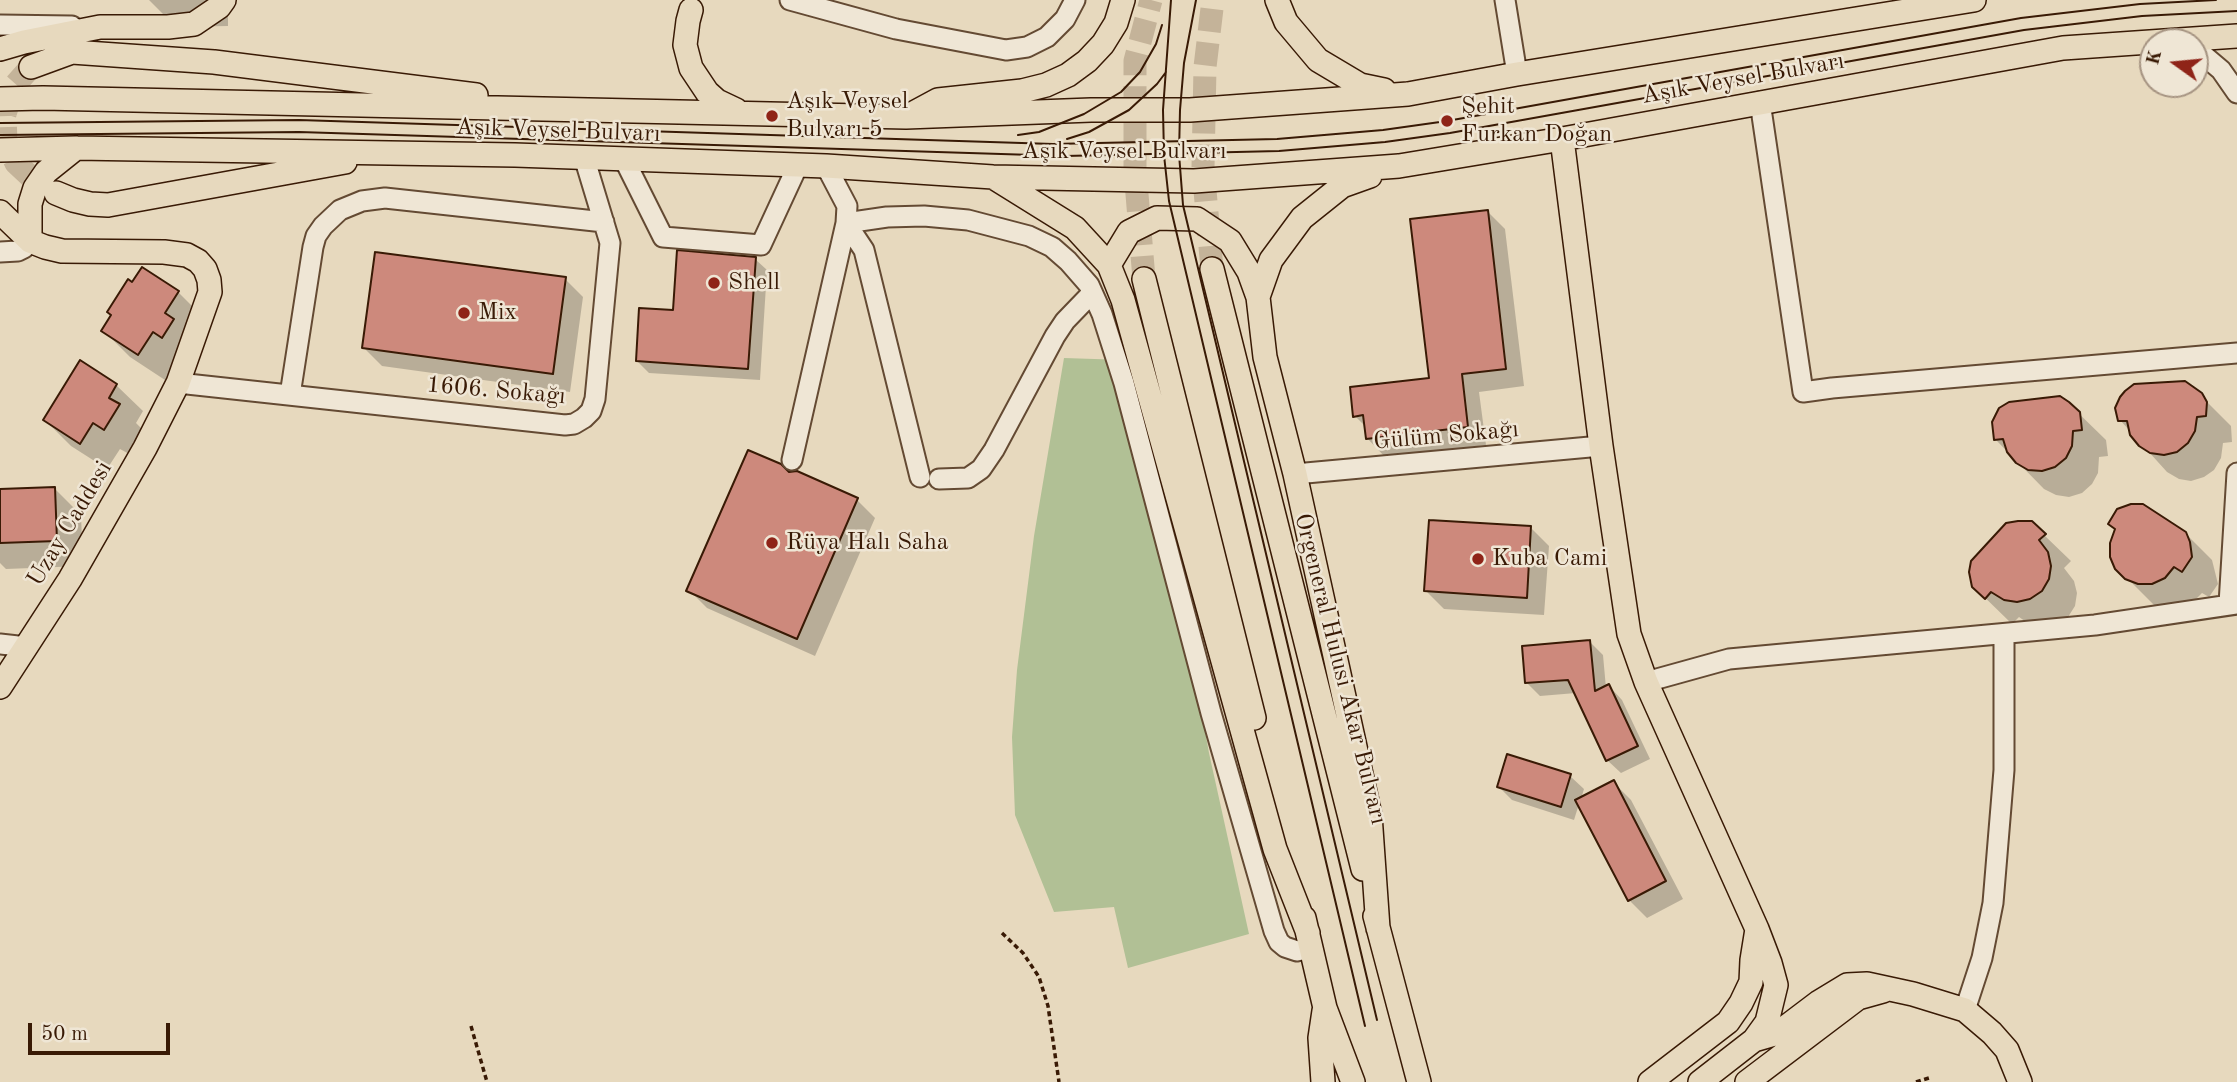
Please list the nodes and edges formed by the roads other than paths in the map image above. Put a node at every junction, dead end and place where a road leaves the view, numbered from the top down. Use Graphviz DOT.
graph roads {
  1 [pos="225,0"];
  2 [pos="790,0"];
  3 [pos="1075,0"];
  4 [pos="1123,0"];
  5 [pos="1277,0"];
  6 [pos="1505,0"];
  7 [pos="1974,0"];
  8 [pos="691,3"];
  9 [pos="0,25"];
  10 [pos="100,27"];
  11 [pos="2237,36"];
  12 [pos="2209,40"];
  13 [pos="2139,45"];
  14 [pos="0,49"];
  15 [pos="2209,60"];
  16 [pos="31,67"];
  17 [pos="1517,74"];
  18 [pos="2237,93"];
  19 [pos="1408,94"];
  20 [pos="0,99"];
  21 [pos="1760,102"];
  22 [pos="594,110"];
  23 [pos="742,113"];
  24 [pos="906,117"];
  25 [pos="1562,139"];
  26 [pos="76,148"];
  27 [pos="0,150"];
  28 [pos="396,153"];
  29 [pos="584,157"];
  30 [pos="624,159"];
  31 [pos="798,165"];
  32 [pos="826,166"];
  33 [pos="1399,166"];
  34 [pos="993,177"];
  35 [pos="56,192"];
  36 [pos="0,212"];
  37 [pos="604,222"];
  38 [pos="846,223"];
  39 [pos="30,241"];
  40 [pos="0,251"];
  41 [pos="1109,265"];
  42 [pos="1212,269"];
  43 [pos="1144,279"];
  44 [pos="1092,293"];
  45 [pos="1258,297"];
  46 [pos="2237,353"];
  47 [pos="178,383"];
  48 [pos="290,395"];
  49 [pos="1601,446"];
  50 [pos="792,460"];
  51 [pos="2237,473"];
  52 [pos="1295,474"];
  53 [pos="2233,604"];
  54 [pos="2004,634"];
  55 [pos="0,644"];
  56 [pos="27,647"];
  57 [pos="1646,682"];
  58 [pos="0,687"];
  59 [pos="1378,928"];
  60 [pos="1757,929"];
  61 [pos="1310,940"];
  62 [pos="1893,989"];
  63 [pos="1325,1008"];
  64 [pos="1965,1010"];
  65 [pos="1405,1029"];
  66 [pos="1754,1040"];
  67 [pos="1323,1082"];
  68 [pos="1353,1082"];
  69 [pos="1419,1082"];
  70 [pos="1430,1082"];
  71 [pos="1650,1082"];
  72 [pos="1700,1082"];
  73 [pos="1747,1082"];
  74 [pos="2020,1082"];
  1 -- 10 [label="main road"];
  2 -- 3 [label="street"];
  4 -- 24 [label="main road"];
  5 -- 19 [label="main road"];
  6 -- 17 [label="street"];
  7 -- 17 [label="main road, Aşık Veysel Bulvarı"];
  8 -- 23 [label="main road"];
  9 -- 10 [label="street"];
  10 -- 14 [label="main road"];
  11 -- 12 [label="main road, Aşık Veysel Bulvarı"];
  13 -- 21 [label="main road, Aşık Veysel Bulvarı"];
  15 -- 18 [label="street"];
  16 -- 22 [label="main road"];
  17 -- 19 [label="main road, Aşık Veysel Bulvarı"];
  19 -- 24 [label="main road, Aşık Veysel Bulvarı"];
  20 -- 22 [label="main road, Aşık Veysel Bulvarı"];
  21 -- 25 [label="main road, Aşık Veysel Bulvarı"];
  21 -- 46 [label="street"];
  22 -- 23 [label="main road, Aşık Veysel Bulvarı"];
  23 -- 24 [label="main road, Aşık Veysel Bulvarı"];
  25 -- 33 [label="main road, Aşık Veysel Bulvarı"];
  25 -- 49 [label="main road"];
  26 -- 27 [label="main road, Aşık Veysel Bulvarı"];
  26 -- 28 [label="main road, Aşık Veysel Bulvarı"];
  26 -- 39 [label="main road"];
  28 -- 29 [label="main road, Aşık Veysel Bulvarı"];
  28 -- 35 [label="main road"];
  29 -- 30 [label="main road, Aşık Veysel Bulvarı"];
  29 -- 37 [label="street, 1606. Sokağı"];
  30 -- 31 [label="main road, Aşık Veysel Bulvarı"];
  30 -- 31 [label="street"];
  31 -- 32 [label="main road, Aşık Veysel Bulvarı"];
  32 -- 34 [label="main road, Aşık Veysel Bulvarı"];
  32 -- 38 [label="street"];
  33 -- 34 [label="main road, Aşık Veysel Bulvarı"];
  33 -- 45 [label="main road"];
  34 -- 41 [label="main road"];
  36 -- 39 [label="main road"];
  37 -- 48 [label="street"];
  37 -- 48 [label="street, 1606. Sokağı"];
  38 -- 44 [label="street"];
  38 -- 44 [label="street"];
  38 -- 50 [label="street"];
  39 -- 40 [label="street"];
  39 -- 47 [label="main road, Uzay Caddesi"];
  41 -- 45 [label="main road"];
  41 -- 61 [label="main road"];
  42 -- 59 [label="main road, Orgeneral Hulusi Akar Bulvarı"];
  43 -- 61 [label="main road"];
  44 -- 61 [label="street"];
  45 -- 52 [label="main road"];
  47 -- 48 [label="street, 1606. Sokağı"];
  47 -- 56 [label="main road, Uzay Caddesi"];
  49 -- 52 [label="street, Gülüm Sokağı"];
  49 -- 57 [label="main road"];
  51 -- 53 [label="street"];
  52 -- 59 [label="main road"];
  53 -- 54 [label="street"];
  54 -- 57 [label="street"];
  54 -- 64 [label="street"];
  55 -- 56 [label="street"];
  56 -- 58 [label="main road, Uzay Caddesi"];
  57 -- 60 [label="main road"];
  59 -- 65 [label="main road, Orgeneral Hulusi Akar Bulvarı"];
  60 -- 66 [label="main road"];
  60 -- 71 [label="main road"];
  61 -- 63 [label="main road"];
  62 -- 64 [label="main road"];
  62 -- 66 [label="main road"];
  62 -- 73 [label="main road"];
  63 -- 67 [label="main road"];
  63 -- 68 [label="main road"];
  64 -- 74 [label="main road"];
  65 -- 69 [label="main road, Orgeneral Hulusi Akar Bulvarı"];
  65 -- 70 [label="main road"];
  66 -- 72 [label="main road"];
}
